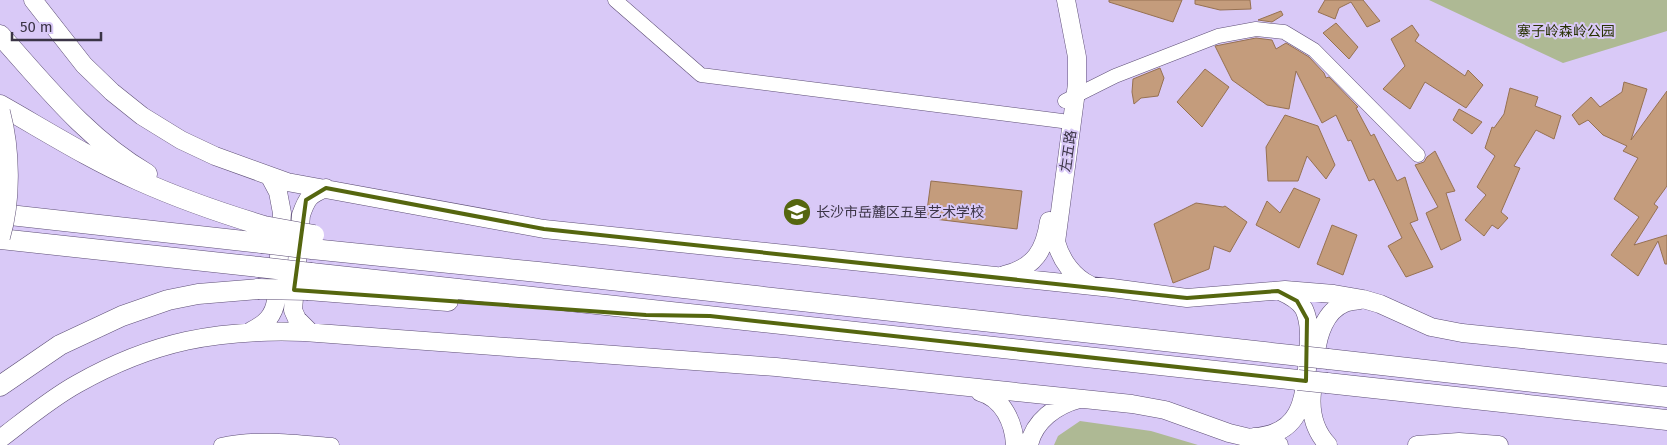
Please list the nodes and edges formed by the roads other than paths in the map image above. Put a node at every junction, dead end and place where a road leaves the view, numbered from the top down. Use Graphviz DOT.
graph roads {
  1 [pos="33,0"];
  2 [pos="615,0"];
  3 [pos="1054,0"];
  4 [pos="1066,0"];
  5 [pos="0,35"];
  6 [pos="1070,98"];
  7 [pos="0,105"];
  8 [pos="0,112"];
  9 [pos="1062,121"];
  10 [pos="1418,155"];
  11 [pos="270,177"];
  12 [pos="326,188"];
  13 [pos="213,209"];
  14 [pos="0,214"];
  15 [pos="263,235"];
  16 [pos="0,238"];
  17 [pos="1000,276"];
  18 [pos="309,282"];
  19 [pos="1093,286"];
  20 [pos="1278,290"];
  21 [pos="1363,299"];
  22 [pos="251,331"];
  23 [pos="310,332"];
  24 [pos="1667,354"];
  25 [pos="0,386"];
  26 [pos="965,387"];
  27 [pos="1667,397"];
  28 [pos="1082,398"];
  29 [pos="1667,420"];
  30 [pos="1244,436"];
  31 [pos="0,438"];
  32 [pos="1267,444"];
  33 [pos="221,445"];
  34 [pos="332,445"];
  35 [pos="1015,445"];
  36 [pos="1029,445"];
  37 [pos="1328,445"];
  38 [pos="1417,445"];
  39 [pos="1499,445"];
  1 -- 11 [label="main road"];
  2 -- 9 [label="street"];
  3 -- 6 [label="main road, 左五路"];
  4 -- 6 [label="main road, 左五路"];
  5 -- 13 [label="highway"];
  6 -- 9 [label="main road, 左五路"];
  6 -- 10 [label="street"];
  6 -- 19 [label="main road, 左五路"];
  7 -- 13 [label="highway"];
  8 -- 16 [label="highway, bridge"];
  9 -- 17 [label="main road, 左五路"];
  11 -- 12 [label="main road"];
  11 -- 22 [label="main road"];
  12 -- 17 [label="main road"];
  12 -- 23 [label="main road"];
  13 -- 15 [label="highway"];
  14 -- 15 [label="highway"];
  15 -- 27 [label="highway, bridge"];
  16 -- 18 [label="highway, bridge"];
  17 -- 19 [label="main road"];
  18 -- 25 [label="highway, bridge"];
  18 -- 29 [label="highway, bridge"];
  19 -- 20 [label="main road"];
  20 -- 21 [label="main road"];
  20 -- 30 [label="main road"];
  21 -- 24 [label="main road"];
  21 -- 37 [label="main road"];
  22 -- 23 [label="main road"];
  22 -- 31 [label="main road"];
  23 -- 26 [label="main road"];
  26 -- 28 [label="main road"];
  26 -- 35 [label="main road"];
  28 -- 30 [label="main road"];
  28 -- 36 [label="main road"];
  30 -- 32 [label="main road"];
  33 -- 34 [label="street"];
  38 -- 39 [label="main road"];
}
